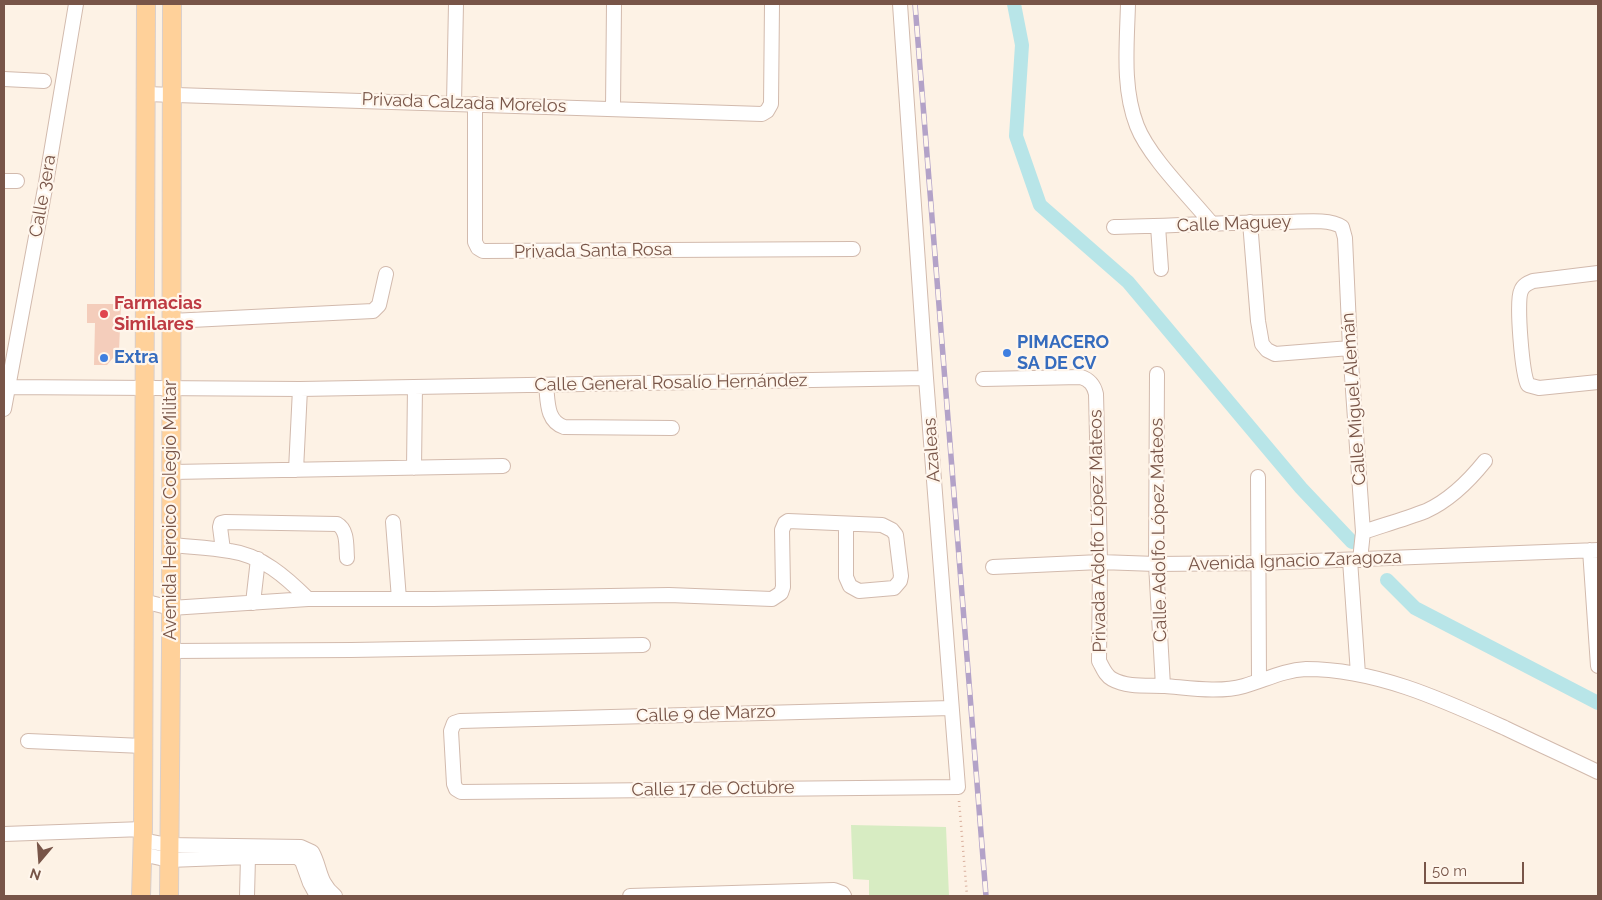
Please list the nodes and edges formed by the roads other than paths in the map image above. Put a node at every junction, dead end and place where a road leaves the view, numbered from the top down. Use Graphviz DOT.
graph roads {
  1 [pos="76,4"];
  2 [pos="146,4"];
  3 [pos="172,4"];
  4 [pos="456,4"];
  5 [pos="614,4"];
  6 [pos="772,4"];
  7 [pos="900,4"];
  8 [pos="1128,4"];
  9 [pos="4,79"];
  10 [pos="44,81"];
  11 [pos="145,94"];
  12 [pos="172,95"];
  13 [pos="454,103"];
  14 [pos="475,104"];
  15 [pos="613,108"];
  16 [pos="1250,222"];
  17 [pos="1212,224"];
  18 [pos="1158,226"];
  19 [pos="1114,227"];
  20 [pos="1345,238"];
  21 [pos="853,249"];
  22 [pos="1161,270"];
  23 [pos="1598,272"];
  24 [pos="386,274"];
  25 [pos="171,321"];
  26 [pos="1350,348"];
  27 [pos="1157,374"];
  28 [pos="926,378"];
  29 [pos="983,379"];
  30 [pos="1598,382"];
  31 [pos="546,385"];
  32 [pos="6,387"];
  33 [pos="415,387"];
  34 [pos="145,388"];
  35 [pos="171,389"];
  36 [pos="300,389"];
  37 [pos="4,409"];
  38 [pos="672,428"];
  39 [pos="1485,461"];
  40 [pos="503,466"];
  41 [pos="414,468"];
  42 [pos="296,470"];
  43 [pos="172,472"];
  44 [pos="1258,477"];
  45 [pos="393,522"];
  46 [pos="846,524"];
  47 [pos="1363,532"];
  48 [pos="172,545"];
  49 [pos="222,550"];
  50 [pos="1594,550"];
  51 [pos="347,558"];
  52 [pos="258,559"];
  53 [pos="1355,560"];
  54 [pos="1100,562"];
  55 [pos="1258,563"];
  56 [pos="1156,564"];
  57 [pos="993,567"];
  58 [pos="308,599"];
  59 [pos="399,599"];
  60 [pos="143,601"];
  61 [pos="254,603"];
  62 [pos="171,608"];
  63 [pos="643,644"];
  64 [pos="171,651"];
  65 [pos="1598,666"];
  66 [pos="1358,674"];
  67 [pos="1259,680"];
  68 [pos="1163,686"];
  69 [pos="951,708"];
  70 [pos="28,741"];
  71 [pos="143,746"];
  72 [pos="1598,772"];
  73 [pos="958,787"];
  74 [pos="468,792"];
  75 [pos="4,834"];
  76 [pos="142,841"];
  77 [pos="168,852"];
  78 [pos="248,857"];
  79 [pos="141,896"];
  80 [pos="168,896"];
  81 [pos="247,896"];
  82 [pos="317,896"];
  83 [pos="333,896"];
  84 [pos="630,896"];
  85 [pos="844,896"];
  1 -- 32 [label="street, Calle 3era"];
  2 -- 11 [label="main road, Avenida Heroico Colegio Militar"];
  3 -- 12 [label="main road, Avenida Heroico Colegio Militar"];
  4 -- 13 [label="street"];
  5 -- 15 [label="street"];
  6 -- 15 [label="street, Privada Calzada Morelos"];
  7 -- 28 [label="street, Azaleas"];
  8 -- 17 [label="street"];
  9 -- 10 [label="street"];
  11 -- 12 [label="street, Privada Calzada Morelos"];
  11 -- 34 [label="main road, Avenida Heroico Colegio Militar"];
  12 -- 13 [label="street, Privada Calzada Morelos"];
  12 -- 25 [label="main road, Avenida Heroico Colegio Militar"];
  13 -- 14 [label="street, Privada Calzada Morelos"];
  14 -- 15 [label="street, Privada Calzada Morelos"];
  14 -- 21 [label="street, Privada Santa Rosa"];
  16 -- 17 [label="street, Calle Maguey"];
  16 -- 20 [label="street, Calle Maguey"];
  16 -- 26 [label="street"];
  17 -- 18 [label="street, Calle Maguey"];
  18 -- 19 [label="street, Calle Maguey"];
  18 -- 22 [label="street"];
  20 -- 26 [label="street, Calle Miguel Alemán"];
  23 -- 30 [label="street"];
  24 -- 25 [label="street"];
  25 -- 35 [label="main road, Avenida Heroico Colegio Militar"];
  26 -- 47 [label="street, Calle Miguel Alemán"];
  27 -- 56 [label="street, Calle Adolfo López Mateos"];
  28 -- 31 [label="street, Calle General Rosalío Hernández"];
  28 -- 69 [label="street, Azaleas"];
  29 -- 54 [label="street, Privada Adolfo López Mateos"];
  31 -- 33 [label="street, Calle General Rosalío Hernández"];
  31 -- 38 [label="street"];
  32 -- 34 [label="street, Calle General Rosalío Hernández"];
  32 -- 37 [label="street, Calle 3era"];
  33 -- 36 [label="street, Calle General Rosalío Hernández"];
  33 -- 41 [label="street"];
  34 -- 35 [label="street, Calle General Rosalío Hernández"];
  34 -- 60 [label="main road, Avenida Heroico Colegio Militar"];
  35 -- 36 [label="street, Calle General Rosalío Hernández"];
  35 -- 43 [label="main road, Avenida Heroico Colegio Militar"];
  36 -- 42 [label="street"];
  39 -- 47 [label="street"];
  40 -- 41 [label="street"];
  41 -- 42 [label="street"];
  42 -- 43 [label="street"];
  43 -- 48 [label="main road, Avenida Heroico Colegio Militar"];
  44 -- 55 [label="street"];
  45 -- 59 [label="street"];
  46 -- 46 [label="street"];
  46 -- 59 [label="street"];
  47 -- 53 [label="street, Calle Miguel Alemán"];
  48 -- 49 [label="street"];
  48 -- 62 [label="main road, Avenida Heroico Colegio Militar"];
  49 -- 51 [label="street"];
  49 -- 52 [label="street"];
  50 -- 53 [label="street, Avenida Ignacio Zaragoza"];
  50 -- 65 [label="street"];
  52 -- 58 [label="street"];
  52 -- 61 [label="street"];
  53 -- 55 [label="street, Avenida Ignacio Zaragoza"];
  53 -- 66 [label="street, Calle Miguel Alemán"];
  54 -- 56 [label="street, Avenida Ignacio Zaragoza"];
  54 -- 57 [label="street, Avenida Ignacio Zaragoza"];
  54 -- 68 [label="street, Privada Adolfo López Mateos"];
  55 -- 56 [label="street, Avenida Ignacio Zaragoza"];
  55 -- 67 [label="street"];
  56 -- 68 [label="street, Calle Adolfo López Mateos"];
  58 -- 59 [label="street"];
  58 -- 61 [label="street"];
  60 -- 62 [label="street"];
  60 -- 71 [label="main road, Avenida Heroico Colegio Militar"];
  61 -- 62 [label="street"];
  62 -- 64 [label="main road, Avenida Heroico Colegio Militar"];
  63 -- 64 [label="street"];
  64 -- 77 [label="main road, Avenida Heroico Colegio Militar"];
  66 -- 67 [label="street, Privada Adolfo López Mateos"];
  66 -- 72 [label="street, Privada Adolfo López Mateos"];
  67 -- 68 [label="street, Privada Adolfo López Mateos"];
  69 -- 73 [label="street, Azaleas"];
  69 -- 74 [label="street, Calle 9 de Marzo"];
  70 -- 71 [label="street"];
  71 -- 76 [label="main road, Avenida Heroico Colegio Militar"];
  73 -- 74 [label="street, Calle 17 de Octubre"];
  75 -- 76 [label="street"];
  76 -- 77 [label="street"];
  76 -- 79 [label="main road, Avenida Heroico Colegio Militar"];
  77 -- 78 [label="street"];
  77 -- 80 [label="main road, Avenida Heroico Colegio Militar"];
  77 -- 83 [label="street"];
  78 -- 81 [label="street"];
  78 -- 82 [label="street"];
  84 -- 85 [label="street"];
}
